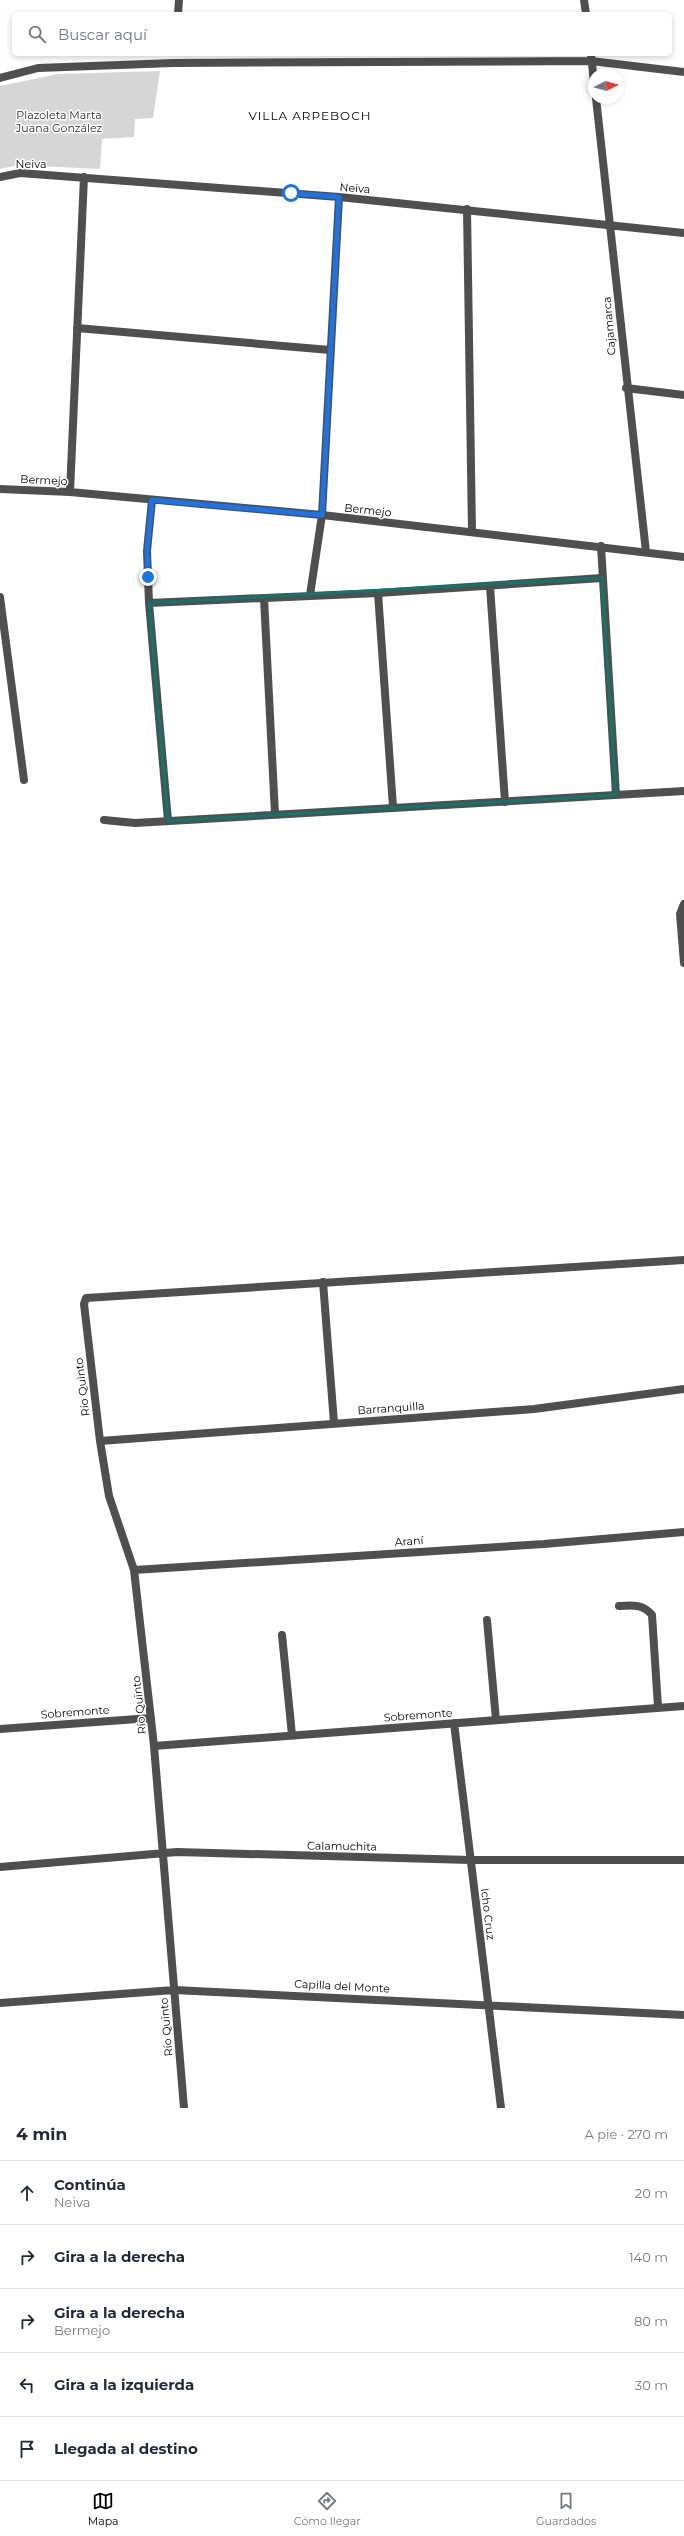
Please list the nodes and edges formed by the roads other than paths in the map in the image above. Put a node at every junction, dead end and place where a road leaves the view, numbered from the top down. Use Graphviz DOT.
graph roads {
  1 [pos="179,0"];
  2 [pos="584,0"];
  3 [pos="178,12"];
  4 [pos="586,12"];
  5 [pos="174,56"];
  6 [pos="591,57"];
  7 [pos="173,63"];
  8 [pos="592,68"];
  9 [pos="684,72"];
  10 [pos="0,78"];
  11 [pos="597,104"];
  12 [pos="0,177"];
  13 [pos="84,177"];
  14 [pos="339,197"];
  15 [pos="467,209"];
  16 [pos="611,224"];
  17 [pos="684,233"];
  18 [pos="77,328"];
  19 [pos="330,350"];
  20 [pos="626,388"];
  21 [pos="684,395"];
  22 [pos="0,490"];
  23 [pos="70,492"];
  24 [pos="152,500"];
  25 [pos="322,515"];
  26 [pos="472,532"];
  27 [pos="601,546"];
  28 [pos="646,552"];
  29 [pos="684,557"];
  30 [pos="602,578"];
  31 [pos="490,586"];
  32 [pos="378,593"];
  33 [pos="310,595"];
  34 [pos="0,597"];
  35 [pos="264,598"];
  36 [pos="149,603"];
  37 [pos="24,780"];
  38 [pos="684,791"];
  39 [pos="616,795"];
  40 [pos="505,802"];
  41 [pos="393,807"];
  42 [pos="275,814"];
  43 [pos="104,820"];
  44 [pos="168,821"];
  45 [pos="684,904"];
  46 [pos="684,963"];
  47 [pos="684,1260"];
  48 [pos="323,1282"];
  49 [pos="684,1389"];
  50 [pos="334,1423"];
  51 [pos="100,1441"];
  52 [pos="684,1532"];
  53 [pos="134,1570"];
  54 [pos="619,1606"];
  55 [pos="487,1620"];
  56 [pos="282,1635"];
  57 [pos="684,1706"];
  58 [pos="658,1707"];
  59 [pos="151,1718"];
  60 [pos="496,1720"];
  61 [pos="454,1723"];
  62 [pos="0,1729"];
  63 [pos="292,1736"];
  64 [pos="154,1746"];
  65 [pos="161,1854"];
  66 [pos="470,1860"];
  67 [pos="684,1860"];
  68 [pos="0,1867"];
  69 [pos="174,1990"];
  70 [pos="0,2003"];
  71 [pos="488,2004"];
  72 [pos="684,2015"];
  73 [pos="184,2108"];
  74 [pos="501,2108"];
  1 -- 3 [label="street"];
  2 -- 4 [label="street"];
  5 -- 7 [label="street"];
  6 -- 7 [label="street"];
  6 -- 8 [label="street"];
  6 -- 9 [label="street"];
  7 -- 10 [label="street"];
  11 -- 16 [label="street, Cajamarca"];
  12 -- 13 [label="street, Neiva"];
  13 -- 14 [label="street, Neiva"];
  13 -- 18 [label="street"];
  14 -- 15 [label="street, Neiva"];
  14 -- 19 [label="street"];
  15 -- 16 [label="street, Neiva"];
  15 -- 26 [label="street"];
  16 -- 17 [label="street, Neiva"];
  16 -- 20 [label="street, Cajamarca"];
  18 -- 19 [label="street"];
  18 -- 23 [label="street"];
  19 -- 25 [label="street"];
  20 -- 21 [label="street"];
  20 -- 28 [label="street, Cajamarca"];
  22 -- 23 [label="street, Bermejo"];
  23 -- 24 [label="street, Bermejo"];
  24 -- 25 [label="street, Bermejo"];
  24 -- 36 [label="street"];
  25 -- 26 [label="street, Bermejo"];
  25 -- 33 [label="street"];
  26 -- 27 [label="street, Bermejo"];
  27 -- 28 [label="street, Bermejo"];
  27 -- 30 [label="street"];
  28 -- 29 [label="street, Bermejo"];
  30 -- 31 [label="street"];
  30 -- 39 [label="street"];
  31 -- 32 [label="street"];
  31 -- 40 [label="street"];
  32 -- 33 [label="street"];
  32 -- 41 [label="street"];
  33 -- 35 [label="street"];
  34 -- 37 [label="street"];
  35 -- 36 [label="street"];
  35 -- 42 [label="street"];
  36 -- 44 [label="street"];
  38 -- 39 [label="street"];
  39 -- 40 [label="street"];
  40 -- 41 [label="street"];
  41 -- 42 [label="street"];
  42 -- 44 [label="street"];
  43 -- 44 [label="street"];
  45 -- 46 [label="street"];
  47 -- 48 [label="street"];
  48 -- 50 [label="street"];
  48 -- 51 [label="street, Río Quinto"];
  49 -- 50 [label="street, Barranquilla"];
  50 -- 51 [label="street, Barranquilla"];
  51 -- 53 [label="street, Río Quinto"];
  52 -- 53 [label="street, Araní"];
  53 -- 59 [label="street, Río Quinto"];
  54 -- 58 [label="street"];
  55 -- 60 [label="street"];
  56 -- 63 [label="street"];
  57 -- 58 [label="street, Sobremonte"];
  58 -- 60 [label="street, Sobremonte"];
  59 -- 62 [label="street, Sobremonte"];
  59 -- 64 [label="street, Río Quinto"];
  60 -- 61 [label="street, Sobremonte"];
  61 -- 63 [label="street, Sobremonte"];
  61 -- 66 [label="street, Icho Cruz"];
  63 -- 64 [label="street, Sobremonte"];
  64 -- 65 [label="street, Río Quinto"];
  65 -- 66 [label="street, Calamuchita"];
  65 -- 68 [label="street, Calamuchita"];
  65 -- 69 [label="street, Río Quinto"];
  66 -- 67 [label="street, Calamuchita"];
  66 -- 71 [label="street, Icho Cruz"];
  69 -- 70 [label="street, Capilla del Monte"];
  69 -- 71 [label="street, Capilla del Monte"];
  69 -- 73 [label="street, Río Quinto"];
  71 -- 72 [label="street, Capilla del Monte"];
  71 -- 74 [label="street, Icho Cruz"];
}
